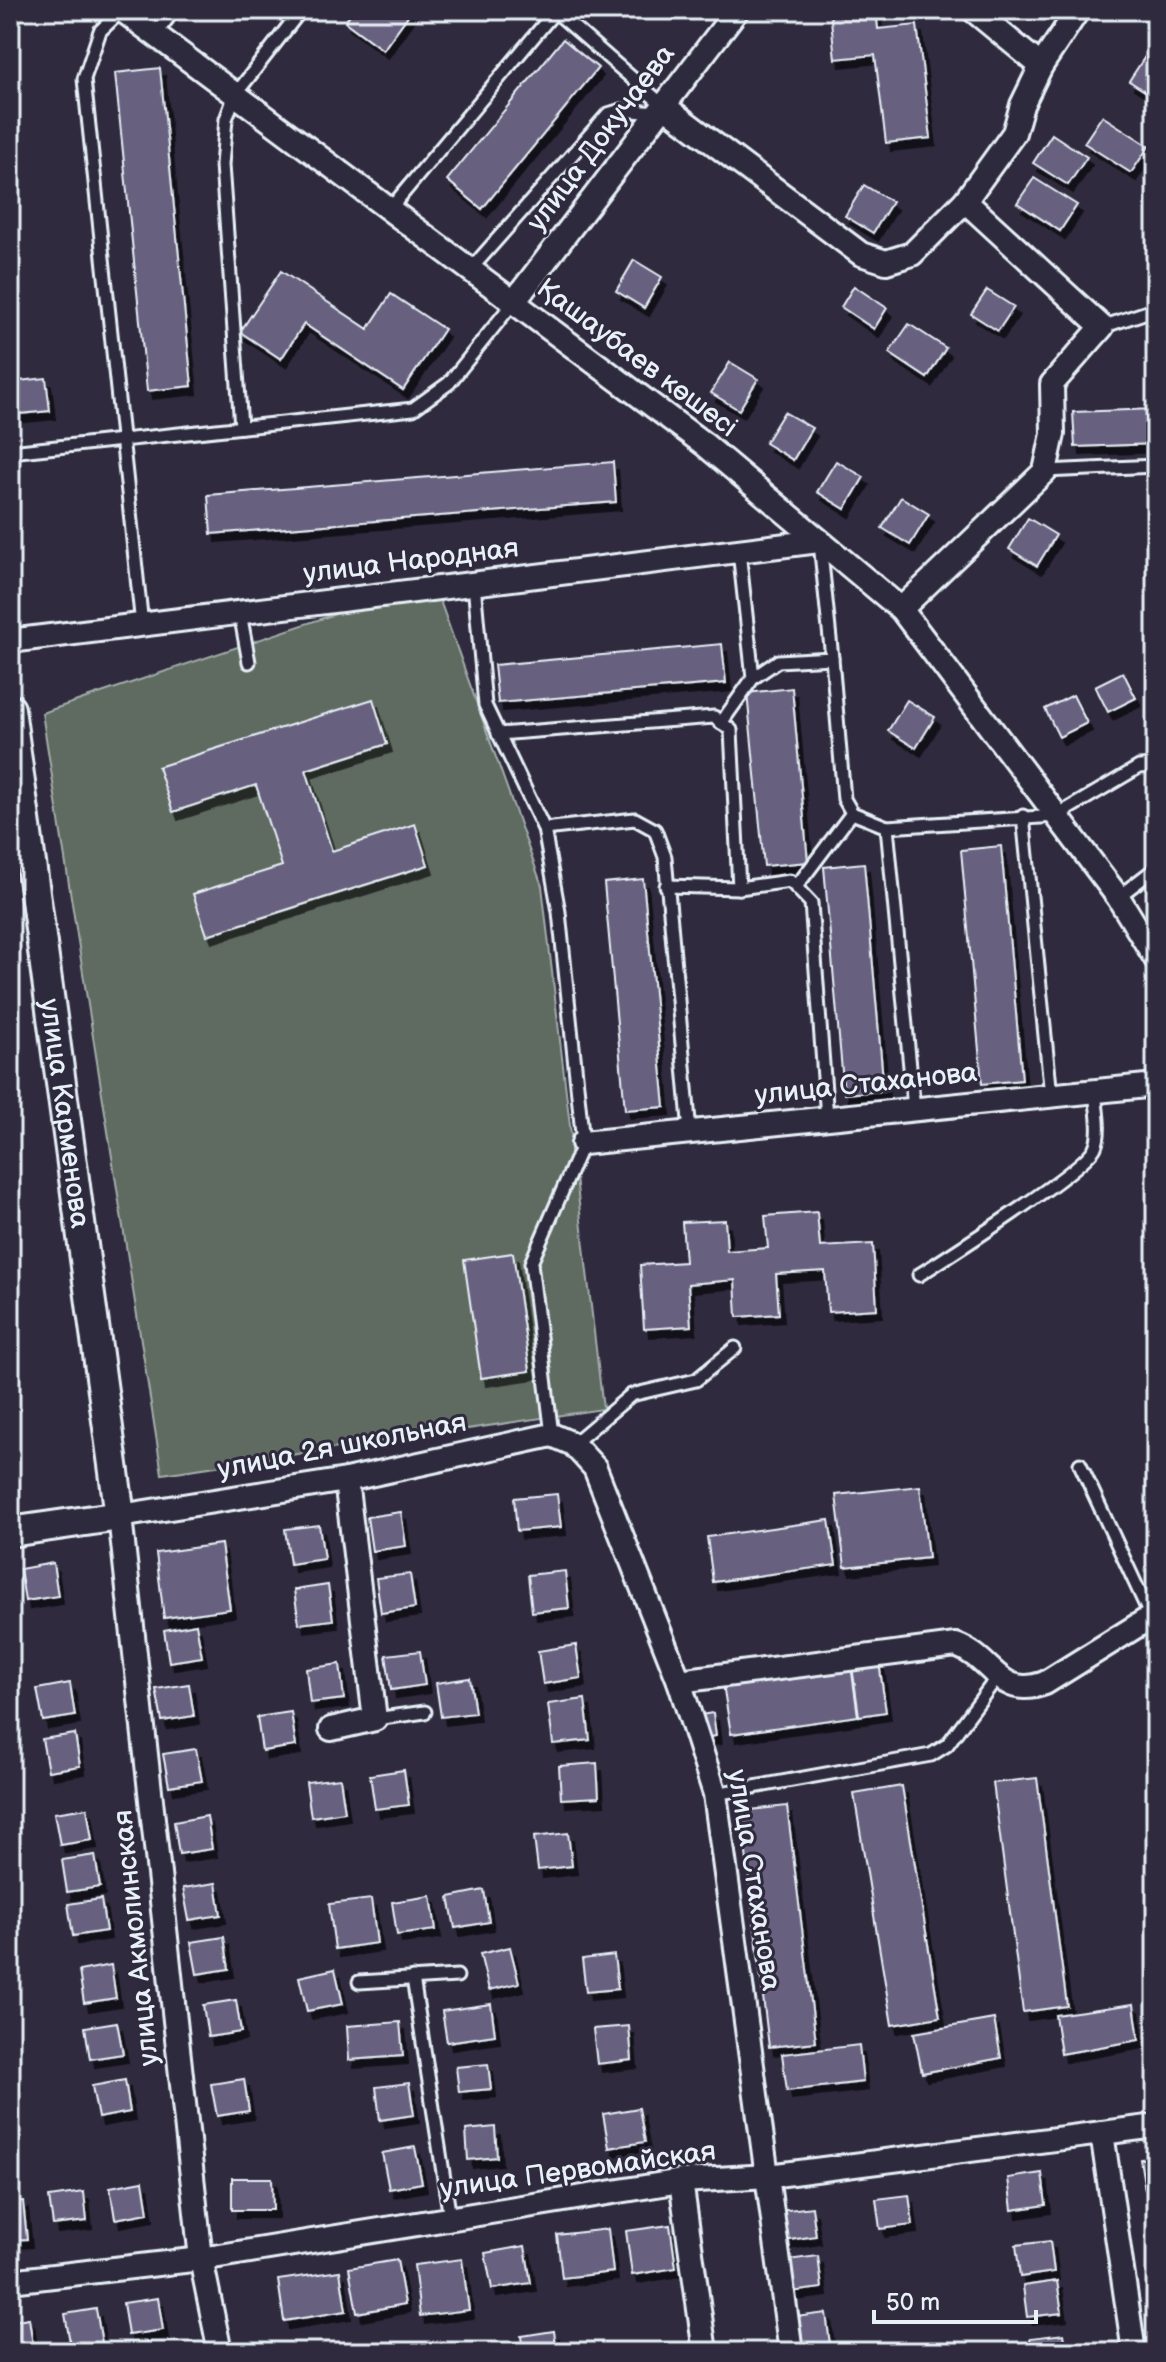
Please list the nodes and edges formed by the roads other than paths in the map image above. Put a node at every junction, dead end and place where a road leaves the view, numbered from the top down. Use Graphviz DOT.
graph roads {
  1 [pos="122,10"];
  2 [pos="174,10"];
  3 [pos="301,10"];
  4 [pos="555,10"];
  5 [pos="737,10"];
  6 [pos="973,10"];
  7 [pos="1078,10"];
  8 [pos="155,35"];
  9 [pos="1041,66"];
  10 [pos="235,95"];
  11 [pos="661,110"];
  12 [pos="965,201"];
  13 [pos="389,210"];
  14 [pos="470,270"];
  15 [pos="513,303"];
  16 [pos="1156,309"];
  17 [pos="1102,327"];
  18 [pos="241,427"];
  19 [pos="120,441"];
  20 [pos="10,452"];
  21 [pos="1156,466"];
  22 [pos="1045,471"];
  23 [pos="819,541"];
  24 [pos="739,551"];
  25 [pos="474,584"];
  26 [pos="901,609"];
  27 [pos="240,613"];
  28 [pos="142,625"];
  29 [pos="10,641"];
  30 [pos="832,658"];
  31 [pos="249,662"];
  32 [pos="753,678"];
  33 [pos="10,709"];
  34 [pos="721,723"];
  35 [pos="498,734"];
  36 [pos="1156,766"];
  37 [pos="852,813"];
  38 [pos="1023,816"];
  39 [pos="1056,816"];
  40 [pos="887,827"];
  41 [pos="544,829"];
  42 [pos="1156,868"];
  43 [pos="666,886"];
  44 [pos="796,887"];
  45 [pos="739,888"];
  46 [pos="1118,897"];
  47 [pos="1156,959"];
  48 [pos="1156,1085"];
  49 [pos="1095,1091"];
  50 [pos="1051,1096"];
  51 [pos="914,1109"];
  52 [pos="827,1118"];
  53 [pos="690,1132"];
  54 [pos="583,1143"];
  55 [pos="919,1275"];
  56 [pos="735,1348"];
  57 [pos="552,1435"];
  58 [pos="573,1444"];
  59 [pos="1080,1464"];
  60 [pos="346,1480"];
  61 [pos="120,1516"];
  62 [pos="10,1532"];
  63 [pos="1154,1616"];
  64 [pos="998,1676"];
  65 [pos="679,1681"];
  66 [pos="425,1712"];
  67 [pos="375,1719"];
  68 [pos="331,1729"];
  69 [pos="715,1794"];
  70 [pos="457,1976"];
  71 [pos="413,1978"];
  72 [pos="359,1982"];
  73 [pos="1156,2126"];
  74 [pos="1102,2133"];
  75 [pos="769,2176"];
  76 [pos="681,2181"];
  77 [pos="450,2218"];
  78 [pos="201,2259"];
  79 [pos="10,2281"];
  80 [pos="220,2352"];
  81 [pos="705,2352"];
  82 [pos="791,2352"];
  83 [pos="1134,2352"];
  1 -- 8 [label="street, Қашаубаев көшесі"];
  1 -- 19 [label="lane"];
  2 -- 8 [label="lane"];
  3 -- 10 [label="lane"];
  4 -- 11 [label="lane"];
  4 -- 13 [label="lane"];
  5 -- 11 [label="street, улица Докучаева"];
  6 -- 9 [label="street"];
  7 -- 9 [label="street"];
  8 -- 10 [label="street, Қашаубаев көшесі"];
  9 -- 12 [label="street"];
  10 -- 13 [label="street, Қашаубаев көшесі"];
  10 -- 18 [label="lane"];
  11 -- 12 [label="street"];
  11 -- 14 [label="lane"];
  11 -- 15 [label="street, улица Докучаева"];
  12 -- 17 [label="street"];
  13 -- 14 [label="street, Қашаубаев көшесі"];
  14 -- 15 [label="street, Қашаубаев көшесі"];
  15 -- 18 [label="lane"];
  15 -- 23 [label="street, Қашаубаев көшесі"];
  16 -- 17 [label="lane"];
  17 -- 22 [label="street"];
  18 -- 19 [label="lane"];
  19 -- 20 [label="lane"];
  19 -- 28 [label="lane"];
  21 -- 22 [label="lane"];
  22 -- 26 [label="street"];
  23 -- 24 [label="street, улица Народная"];
  23 -- 26 [label="street, Қашаубаев көшесі"];
  23 -- 30 [label="lane"];
  24 -- 25 [label="street, улица Народная"];
  24 -- 32 [label="lane"];
  25 -- 27 [label="street, улица Народная"];
  25 -- 35 [label="lane"];
  26 -- 39 [label="street, Қашаубаев көшесі"];
  27 -- 28 [label="street, улица Народная"];
  27 -- 31 [label="lane"];
  28 -- 29 [label="street, улица Народная"];
  30 -- 32 [label="lane"];
  30 -- 37 [label="lane"];
  32 -- 34 [label="lane"];
  33 -- 61 [label="street, улица Карменова"];
  34 -- 35 [label="lane"];
  34 -- 45 [label="lane"];
  35 -- 41 [label="lane"];
  36 -- 39 [label="lane"];
  37 -- 40 [label="lane"];
  37 -- 44 [label="lane"];
  38 -- 39 [label="lane"];
  38 -- 40 [label="lane"];
  38 -- 50 [label="lane"];
  39 -- 46 [label="street, Қашаубаев көшесі"];
  40 -- 51 [label="lane"];
  41 -- 43 [label="lane"];
  41 -- 54 [label="lane"];
  42 -- 46 [label="lane"];
  43 -- 45 [label="lane"];
  43 -- 53 [label="lane"];
  44 -- 45 [label="lane"];
  44 -- 52 [label="lane"];
  46 -- 47 [label="street, Қашаубаев көшесі"];
  48 -- 49 [label="street, улица Стаханова"];
  49 -- 50 [label="street, улица Стаханова"];
  49 -- 55 [label="lane"];
  50 -- 51 [label="street, улица Стаханова"];
  51 -- 52 [label="street, улица Стаханова"];
  52 -- 53 [label="street, улица Стаханова"];
  53 -- 54 [label="street, улица Стаханова"];
  54 -- 57 [label="lane"];
  56 -- 58 [label="lane"];
  57 -- 58 [label="street"];
  57 -- 60 [label="street, улица 2я школьная"];
  58 -- 65 [label="street, улица Стаханова"];
  59 -- 63 [label="lane"];
  60 -- 61 [label="street, улица 2я школьная"];
  60 -- 67 [label="street"];
  61 -- 62 [label="street"];
  61 -- 78 [label="street, улица Акмолинская"];
  63 -- 64 [label="street"];
  64 -- 65 [label="street"];
  64 -- 69 [label="lane"];
  65 -- 69 [label="street, улица Стаханова"];
  66 -- 67 [label="lane"];
  67 -- 68 [label="street"];
  69 -- 75 [label="street, улица Стаханова"];
  70 -- 71 [label="lane"];
  71 -- 72 [label="lane"];
  71 -- 77 [label="lane"];
  73 -- 74 [label="street, улица Первомайская"];
  74 -- 75 [label="street, улица Первомайская"];
  74 -- 83 [label="street"];
  75 -- 76 [label="street, улица Первомайская"];
  75 -- 82 [label="street, улица Стаханова"];
  76 -- 77 [label="street, улица Первомайская"];
  76 -- 81 [label="street"];
  77 -- 78 [label="street, улица Первомайская"];
  78 -- 79 [label="street, улица Первомайская"];
  78 -- 80 [label="street, улица Акмолинская"];
}
